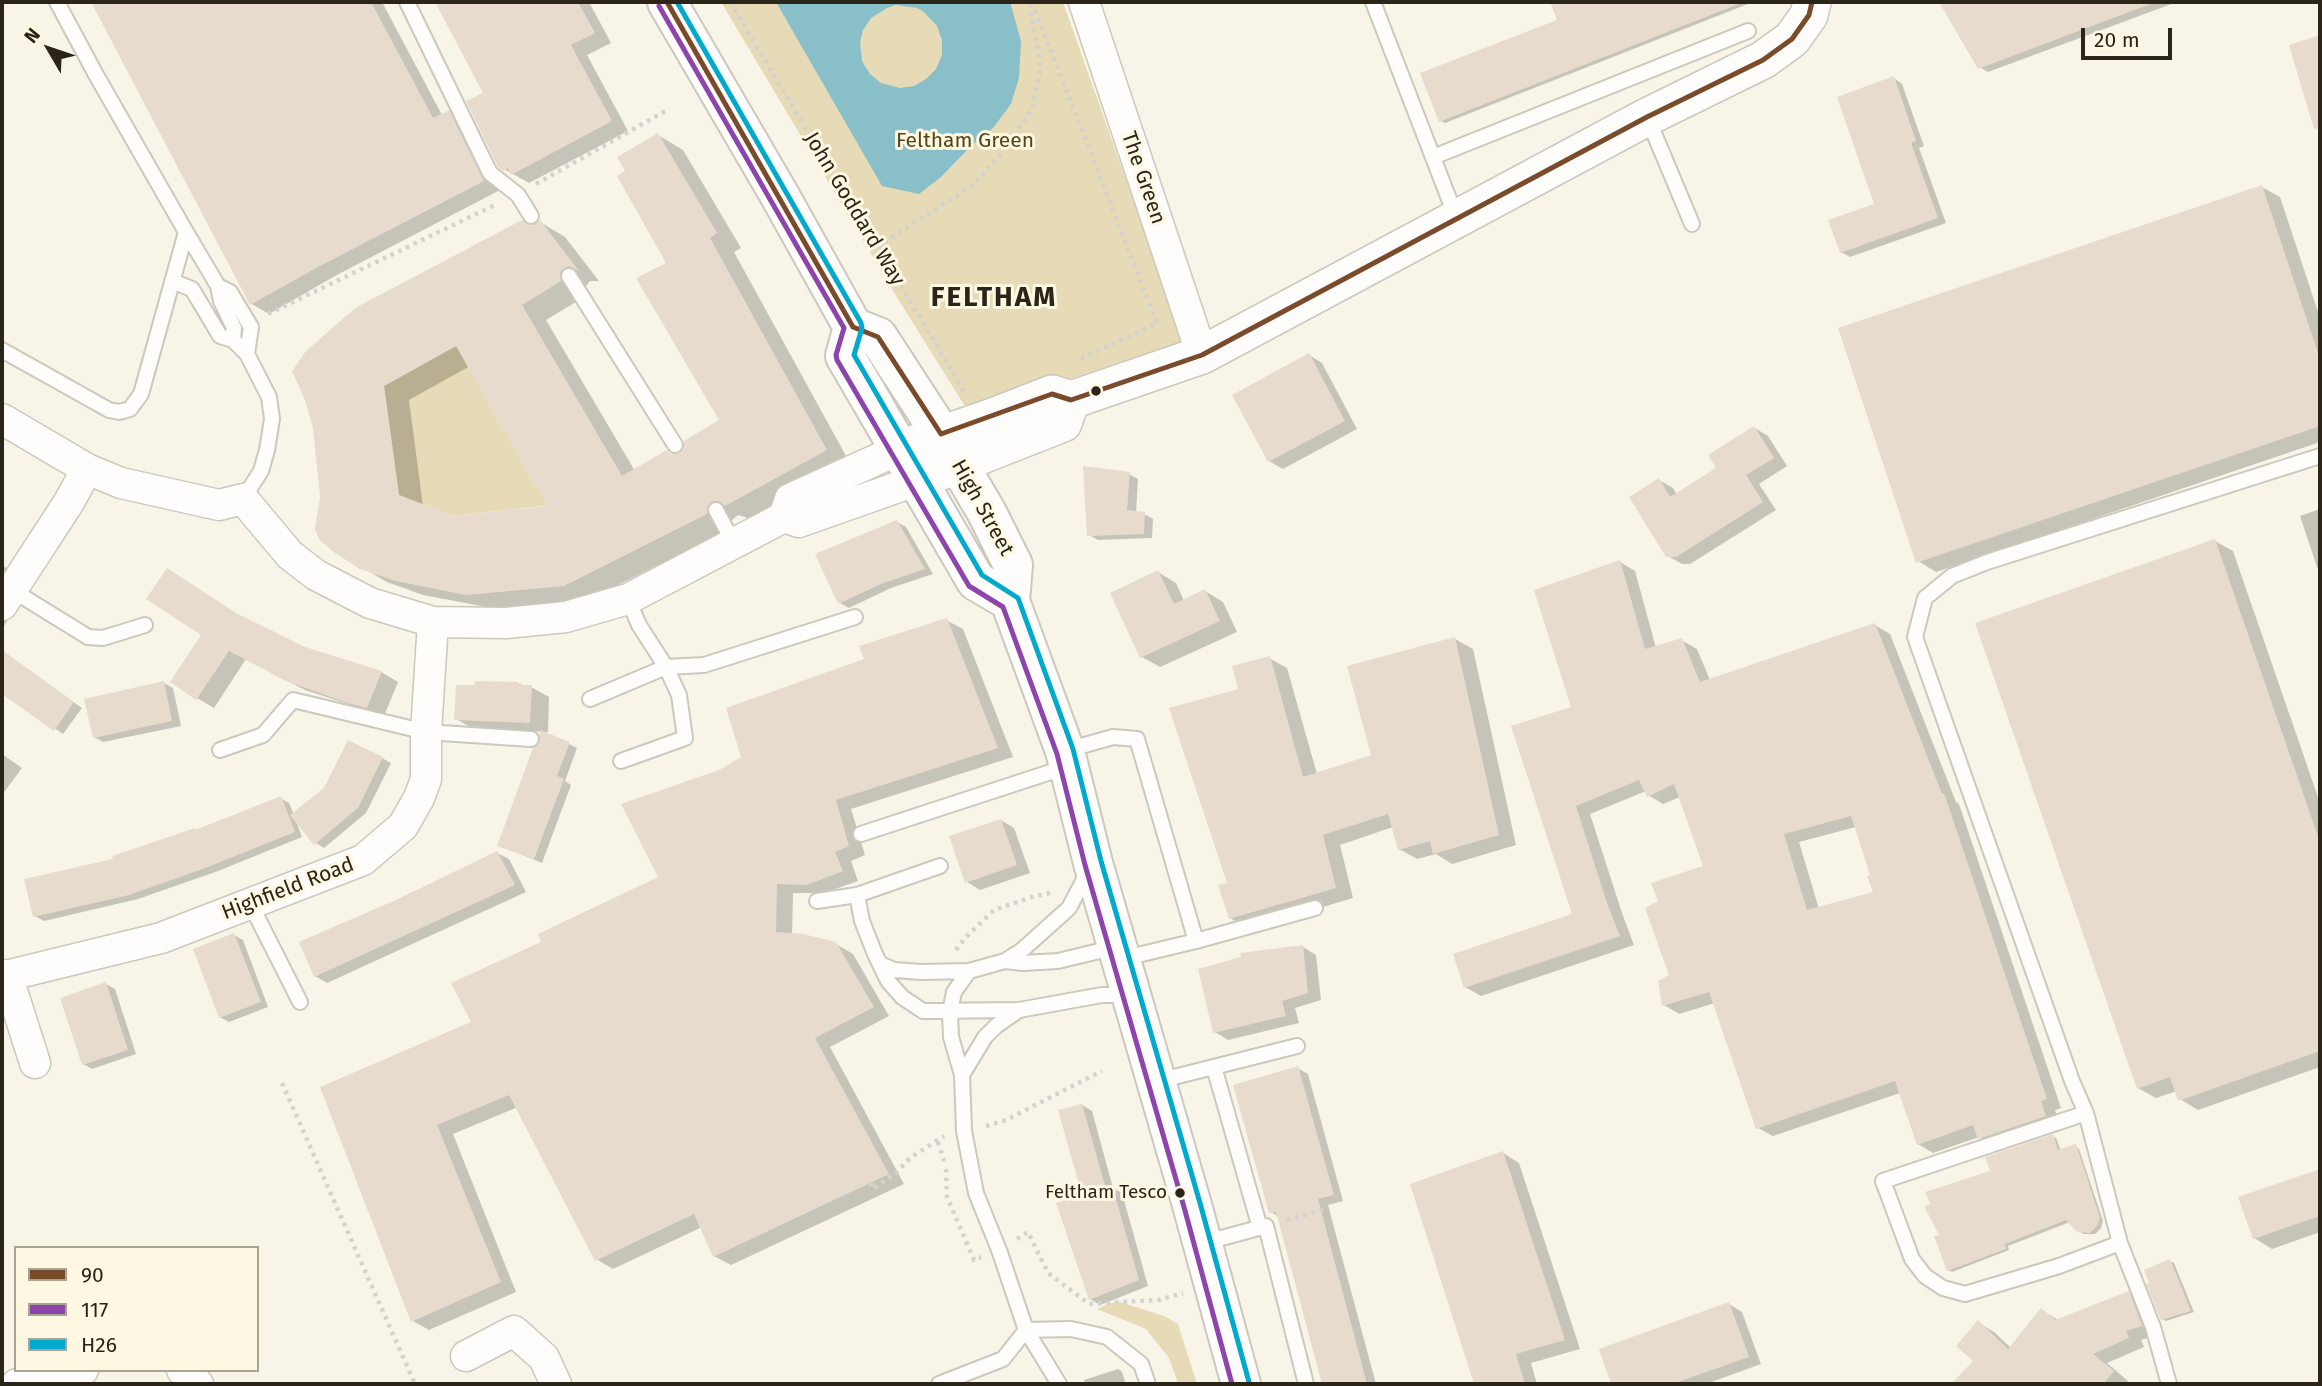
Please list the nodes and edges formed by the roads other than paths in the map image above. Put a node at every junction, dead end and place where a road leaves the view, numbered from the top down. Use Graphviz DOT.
graph roads {
  1 [pos="57,2"];
  2 [pos="407,2"];
  3 [pos="667,2"];
  4 [pos="1084,2"];
  5 [pos="1373,2"];
  6 [pos="1812,2"];
  7 [pos="1748,31"];
  8 [pos="1647,117"];
  9 [pos="1433,157"];
  10 [pos="531,216"];
  11 [pos="1457,219"];
  12 [pos="1692,224"];
  13 [pos="186,232"];
  14 [pos="569,276"];
  15 [pos="172,281"];
  16 [pos="218,286"];
  17 [pos="853,327"];
  18 [pos="233,340"];
  19 [pos="2,350"];
  20 [pos="247,354"];
  21 [pos="1202,355"];
  22 [pos="2,419"];
  23 [pos="675,446"];
  24 [pos="950,449"];
  25 [pos="2320,456"];
  26 [pos="909,465"];
  27 [pos="87,468"];
  28 [pos="243,499"];
  29 [pos="716,510"];
  30 [pos="733,542"];
  31 [pos="7,598"];
  32 [pos="628,599"];
  33 [pos="1010,601"];
  34 [pos="855,617"];
  35 [pos="433,622"];
  36 [pos="145,625"];
  37 [pos="666,667"];
  38 [pos="590,699"];
  39 [pos="426,732"];
  40 [pos="531,739"];
  41 [pos="220,750"];
  42 [pos="1067,758"];
  43 [pos="621,761"];
  44 [pos="861,834"];
  45 [pos="1093,863"];
  46 [pos="940,866"];
  47 [pos="857,895"];
  48 [pos="817,901"];
  49 [pos="250,904"];
  50 [pos="1315,908"];
  51 [pos="1196,941"];
  52 [pos="1118,953"];
  53 [pos="1005,961"];
  54 [pos="880,964"];
  55 [pos="969,971"];
  56 [pos="4,976"];
  57 [pos="1133,997"];
  58 [pos="300,1002"];
  59 [pos="1018,1010"];
  60 [pos="950,1012"];
  61 [pos="1297,1046"];
  62 [pos="35,1063"];
  63 [pos="1214,1067"];
  64 [pos="962,1075"];
  65 [pos="1157,1082"];
  66 [pos="2086,1113"];
  67 [pos="1263,1227"];
  68 [pos="1202,1243"];
  69 [pos="2120,1243"];
  70 [pos="1026,1330"];
  71 [pos="466,1356"];
  72 [pos="74,1372"];
  73 [pos="184,1372"];
  74 [pos="17,1384"];
  75 [pos="198,1384"];
  76 [pos="556,1384"];
  77 [pos="939,1384"];
  78 [pos="1059,1384"];
  79 [pos="1148,1384"];
  80 [pos="1241,1384"];
  81 [pos="1306,1384"];
  82 [pos="2169,1384"];
  1 -- 13 [label="lane"];
  2 -- 10 [label="lane"];
  3 -- 17 [label="main road"];
  4 -- 21 [label="street, The Green"];
  5 -- 9 [label="lane"];
  6 -- 8 [label="street"];
  7 -- 9 [label="lane"];
  8 -- 11 [label="street"];
  8 -- 12 [label="lane"];
  9 -- 11 [label="lane"];
  11 -- 21 [label="street"];
  13 -- 15 [label="lane"];
  13 -- 16 [label="lane"];
  14 -- 23 [label="lane"];
  15 -- 18 [label="lane"];
  15 -- 19 [label="lane"];
  16 -- 18 [label="lane"];
  16 -- 20 [label="lane"];
  17 -- 24 [label="main road, High Street"];
  17 -- 26 [label="main road, High Street"];
  18 -- 20 [label="lane"];
  20 -- 28 [label="lane"];
  21 -- 24 [label="street"];
  22 -- 27 [label="street"];
  24 -- 26 [label="street"];
  24 -- 33 [label="main road, High Street"];
  25 -- 66 [label="lane"];
  26 -- 30 [label="street"];
  26 -- 33 [label="main road, High Street"];
  27 -- 28 [label="street"];
  27 -- 31 [label="street"];
  28 -- 35 [label="street"];
  29 -- 30 [label="lane"];
  30 -- 32 [label="street"];
  31 -- 36 [label="lane"];
  32 -- 35 [label="street"];
  32 -- 37 [label="lane"];
  33 -- 42 [label="main road, High Street"];
  34 -- 37 [label="lane"];
  35 -- 39 [label="street, Highfield Road"];
  37 -- 38 [label="lane"];
  37 -- 43 [label="lane"];
  39 -- 40 [label="lane"];
  39 -- 41 [label="lane"];
  39 -- 49 [label="street, Highfield Road"];
  42 -- 44 [label="lane"];
  42 -- 45 [label="main road, High Street"];
  42 -- 51 [label="lane"];
  45 -- 52 [label="main road, High Street"];
  45 -- 53 [label="lane"];
  46 -- 47 [label="lane"];
  47 -- 48 [label="lane"];
  47 -- 54 [label="lane"];
  49 -- 56 [label="street, Highfield Road"];
  49 -- 58 [label="lane"];
  50 -- 51 [label="lane"];
  51 -- 52 [label="lane"];
  52 -- 53 [label="lane"];
  52 -- 57 [label="main road, High Street"];
  53 -- 55 [label="lane"];
  54 -- 55 [label="lane"];
  54 -- 60 [label="lane"];
  55 -- 60 [label="lane"];
  56 -- 62 [label="street"];
  57 -- 59 [label="lane"];
  57 -- 65 [label="main road, High Street"];
  59 -- 60 [label="lane"];
  59 -- 64 [label="lane"];
  60 -- 64 [label="lane"];
  61 -- 63 [label="lane"];
  63 -- 65 [label="lane"];
  63 -- 67 [label="lane"];
  64 -- 70 [label="lane"];
  65 -- 68 [label="main road, High Street"];
  66 -- 69 [label="lane"];
  66 -- 69 [label="lane"];
  67 -- 68 [label="lane"];
  67 -- 81 [label="lane"];
  68 -- 80 [label="main road, High Street"];
  69 -- 82 [label="lane"];
  70 -- 77 [label="lane"];
  70 -- 78 [label="lane"];
  70 -- 79 [label="lane"];
  71 -- 76 [label="street"];
  72 -- 74 [label="street"];
  73 -- 75 [label="street"];
}
